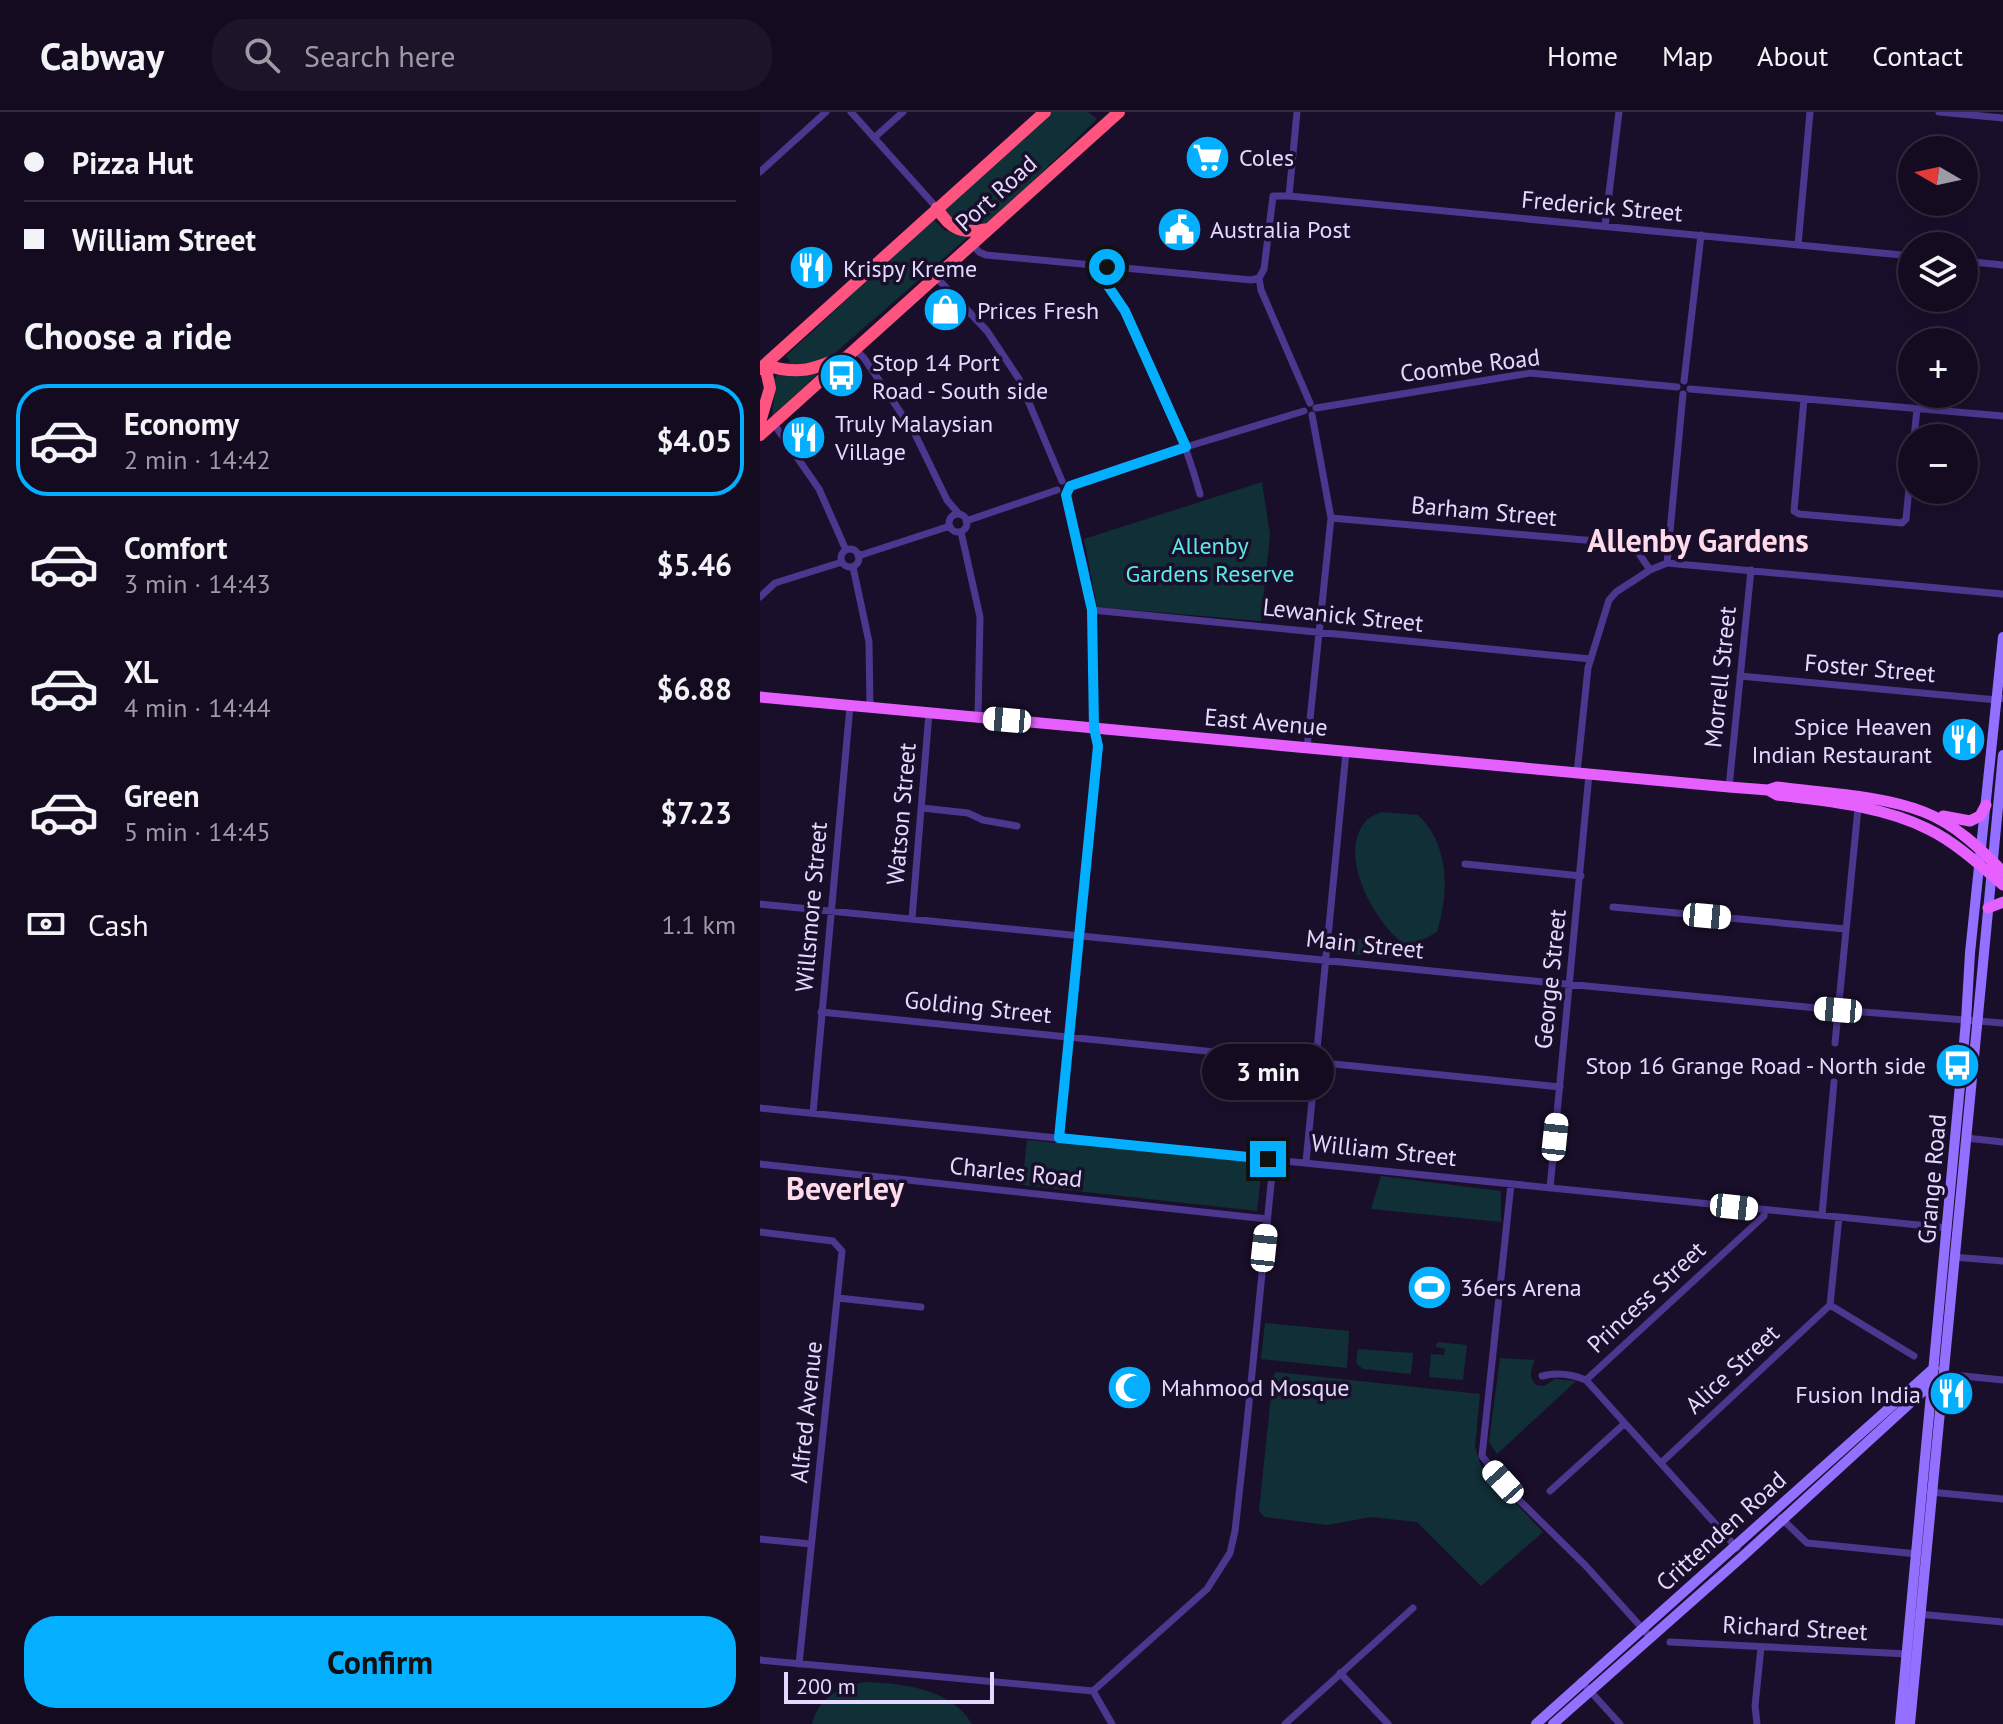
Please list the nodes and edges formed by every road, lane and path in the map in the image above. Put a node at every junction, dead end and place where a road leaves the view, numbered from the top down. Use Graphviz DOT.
graph roads {
  1 [pos="826,112"];
  2 [pos="851,112"];
  3 [pos="903,112"];
  4 [pos="1045,112"];
  5 [pos="1119,112"];
  6 [pos="1297,112"];
  7 [pos="1619,112"];
  8 [pos="1810,112"];
  9 [pos="1939,112"];
  10 [pos="1104,117"];
  11 [pos="2003,118"];
  12 [pos="874,138"];
  13 [pos="760,172"];
  14 [pos="1289,196"];
  15 [pos="937,208"];
  16 [pos="1605,226"];
  17 [pos="987,229"];
  18 [pos="1701,235"];
  19 [pos="972,244"];
  20 [pos="1798,245"];
  21 [pos="1898,255"];
  22 [pos="1978,262"];
  23 [pos="2003,265"];
  24 [pos="1100,266"];
  25 [pos="936,277"];
  26 [pos="1259,278"];
  27 [pos="851,354"];
  28 [pos="762,364"];
  29 [pos="1686,388"];
  30 [pos="760,392"];
  31 [pos="1804,399"];
  32 [pos="766,406"];
  33 [pos="1311,409"];
  34 [pos="1917,409"];
  35 [pos="2003,416"];
  36 [pos="767,423"];
  37 [pos="1915,424"];
  38 [pos="760,435"];
  39 [pos="1186,447"];
  40 [pos="1062,481"];
  41 [pos="1070,486"];
  42 [pos="1057,490"];
  43 [pos="1200,494"];
  44 [pos="1066,495"];
  45 [pos="1907,504"];
  46 [pos="959,514"];
  47 [pos="1331,518"];
  48 [pos="966,521"];
  49 [pos="950,526"];
  50 [pos="961,532"];
  51 [pos="846,550"];
  52 [pos="858,556"];
  53 [pos="842,562"];
  54 [pos="1667,563"];
  55 [pos="853,567"];
  56 [pos="1650,570"];
  57 [pos="1751,570"];
  58 [pos="2003,594"];
  59 [pos="760,597"];
  60 [pos="1092,610"];
  61 [pos="1320,633"];
  62 [pos="2003,637"];
  63 [pos="1591,659"];
  64 [pos="1740,676"];
  65 [pos="760,697"];
  66 [pos="2000,699"];
  67 [pos="850,706"];
  68 [pos="870,708"];
  69 [pos="929,713"];
  70 [pos="978,718"];
  71 [pos="1094,728"];
  72 [pos="1307,748"];
  73 [pos="1346,752"];
  74 [pos="2003,755"];
  75 [pos="1583,774"];
  76 [pos="1729,787"];
  77 [pos="1768,790"];
  78 [pos="1986,805"];
  79 [pos="922,808"];
  80 [pos="1858,808"];
  81 [pos="1927,813"];
  82 [pos="1017,826"];
  83 [pos="1465,864"];
  84 [pos="1988,864"];
  85 [pos="1581,876"];
  86 [pos="2003,885"];
  87 [pos="2003,902"];
  88 [pos="760,904"];
  89 [pos="1613,907"];
  90 [pos="1988,908"];
  91 [pos="831,911"];
  92 [pos="912,918"];
  93 [pos="1845,929"];
  94 [pos="1080,935"];
  95 [pos="1328,959"];
  96 [pos="1570,984"];
  97 [pos="1838,1010"];
  98 [pos="821,1012"];
  99 [pos="1972,1021"];
  100 [pos="2003,1023"];
  101 [pos="1070,1037"];
  102 [pos="1835,1043"];
  103 [pos="1318,1061"];
  104 [pos="1834,1082"];
  105 [pos="1560,1087"];
  106 [pos="760,1108"];
  107 [pos="813,1113"];
  108 [pos="1059,1138"];
  109 [pos="1966,1138"];
  110 [pos="2003,1142"];
  111 [pos="1278,1160"];
  112 [pos="1306,1162"];
  113 [pos="760,1164"];
  114 [pos="1511,1184"];
  115 [pos="1550,1188"];
  116 [pos="1764,1210"];
  117 [pos="1822,1215"];
  118 [pos="1839,1217"];
  119 [pos="1267,1219"];
  120 [pos="1952,1228"];
  121 [pos="760,1232"];
  122 [pos="1950,1257"];
  123 [pos="2003,1261"];
  124 [pos="838,1298"];
  125 [pos="1830,1305"];
  126 [pos="921,1307"];
  127 [pos="1914,1356"];
  128 [pos="1939,1371"];
  129 [pos="1542,1376"];
  130 [pos="1586,1380"];
  131 [pos="2003,1380"];
  132 [pos="1932,1383"];
  133 [pos="1915,1398"];
  134 [pos="1930,1409"];
  135 [pos="1624,1424"];
  136 [pos="1662,1462"];
  137 [pos="1550,1491"];
  138 [pos="1927,1492"];
  139 [pos="2003,1499"];
  140 [pos="1774,1510"];
  141 [pos="1783,1520"];
  142 [pos="760,1539"];
  143 [pos="811,1544"];
  144 [pos="1735,1545"];
  145 [pos="1921,1554"];
  146 [pos="1743,1556"];
  147 [pos="1413,1608"];
  148 [pos="1916,1614"];
  149 [pos="2003,1622"];
  150 [pos="1642,1628"];
  151 [pos="1651,1638"];
  152 [pos="1670,1642"];
  153 [pos="1761,1647"];
  154 [pos="1912,1655"];
  155 [pos="760,1660"];
  156 [pos="799,1664"];
  157 [pos="1340,1673"];
  158 [pos="1581,1681"];
  159 [pos="1093,1691"];
  160 [pos="1591,1692"];
  161 [pos="1112,1724"];
  162 [pos="1285,1724"];
  163 [pos="1388,1724"];
  164 [pos="1536,1724"];
  165 [pos="1553,1724"];
  166 [pos="1620,1724"];
  167 [pos="1757,1724"];
  168 [pos="1900,1724"];
  169 [pos="1910,1724"];
  1 -- 13 [label="street"];
  2 -- 12 [label="street"];
  3 -- 12 [label="street"];
  4 -- 15 [label="highway, Port Road"];
  5 -- 10 [label="highway, Port Road"];
  6 -- 14 [label="street"];
  7 -- 16 [label="street"];
  8 -- 20 [label="street"];
  9 -- 11 [label="street"];
  10 -- 17 [label="highway, Port Road"];
  12 -- 15 [label="street"];
  14 -- 16 [label="street, Frederick Street"];
  14 -- 26 [label="street"];
  15 -- 17 [label="highway"];
  15 -- 28 [label="highway, Port Road"];
  16 -- 18 [label="street, Frederick Street"];
  17 -- 19 [label="highway, Port Road"];
  18 -- 20 [label="street, Frederick Street"];
  18 -- 29 [label="street"];
  19 -- 24 [label="street"];
  19 -- 25 [label="highway, Port Road"];
  20 -- 21 [label="street, Frederick Street"];
  22 -- 23 [label="street"];
  24 -- 26 [label="street"];
  24 -- 39 [label="street"];
  25 -- 27 [label="highway, Port Road"];
  25 -- 40 [label="street"];
  26 -- 33 [label="street"];
  27 -- 28 [label="highway"];
  27 -- 36 [label="highway, Port Road"];
  27 -- 46 [label="street"];
  28 -- 32 [label="highway"];
  29 -- 31 [label="street"];
  29 -- 33 [label="street, Coombe Road"];
  29 -- 54 [label="street"];
  30 -- 32 [label="highway"];
  31 -- 34 [label="street"];
  31 -- 45 [label="street"];
  32 -- 36 [label="highway"];
  33 -- 39 [label="street, Coombe Road"];
  33 -- 47 [label="street"];
  34 -- 35 [label="street"];
  34 -- 37 [label="street"];
  36 -- 38 [label="highway, Port Road"];
  36 -- 51 [label="street"];
  39 -- 41 [label="street, Coombe Road"];
  39 -- 43 [label="street"];
  40 -- 41 [label="street"];
  40 -- 42 [label="street"];
  41 -- 44 [label="street"];
  42 -- 44 [label="street"];
  42 -- 48 [label="street"];
  44 -- 60 [label="street"];
  46 -- 48 [label="street"];
  46 -- 49 [label="street"];
  47 -- 56 [label="street, Barham Street"];
  47 -- 61 [label="street"];
  48 -- 50 [label="street"];
  49 -- 50 [label="street"];
  49 -- 52 [label="street"];
  50 -- 70 [label="street"];
  51 -- 52 [label="street"];
  51 -- 53 [label="street"];
  52 -- 55 [label="street"];
  53 -- 55 [label="street"];
  53 -- 59 [label="street"];
  54 -- 56 [label="street"];
  54 -- 57 [label="street"];
  55 -- 68 [label="street"];
  56 -- 63 [label="street, George Street"];
  57 -- 58 [label="street"];
  57 -- 64 [label="street, Morrell Street"];
  60 -- 61 [label="street, Lewanick Street"];
  60 -- 71 [label="street"];
  61 -- 63 [label="street, Lewanick Street"];
  61 -- 72 [label="street"];
  62 -- 66 [label="main road, Grange Road"];
  63 -- 75 [label="street, George Street"];
  64 -- 66 [label="street, Foster Street"];
  64 -- 76 [label="street, Morrell Street"];
  65 -- 67 [label="main road, East Avenue"];
  66 -- 78 [label="main road, Grange Road"];
  67 -- 68 [label="main road, East Avenue"];
  67 -- 91 [label="street, Willsmore Street"];
  68 -- 69 [label="main road, East Avenue"];
  69 -- 70 [label="main road, East Avenue"];
  69 -- 79 [label="street, Watson Street"];
  70 -- 71 [label="main road, East Avenue"];
  71 -- 72 [label="main road, East Avenue"];
  71 -- 94 [label="street"];
  72 -- 73 [label="main road, East Avenue"];
  73 -- 75 [label="main road, East Avenue"];
  73 -- 95 [label="street"];
  74 -- 84 [label="main road, Grange Road"];
  75 -- 76 [label="main road, East Avenue"];
  75 -- 85 [label="street, George Street"];
  76 -- 77 [label="main road, East Avenue"];
  77 -- 80 [label="main road, East Avenue"];
  77 -- 81 [label="main road, East Avenue"];
  78 -- 81 [label="main road"];
  78 -- 84 [label="main road, Grange Road"];
  79 -- 82 [label="street"];
  79 -- 92 [label="street, Watson Street"];
  80 -- 84 [label="main road, East Avenue"];
  80 -- 93 [label="street"];
  81 -- 84 [label="main road, East Avenue"];
  83 -- 85 [label="street"];
  84 -- 86 [label="main road"];
  84 -- 90 [label="main road, Grange Road"];
  84 -- 99 [label="main road, Grange Road"];
  85 -- 96 [label="street, George Street"];
  87 -- 90 [label="main road"];
  88 -- 91 [label="street, Main Street"];
  89 -- 93 [label="street"];
  90 -- 99 [label="main road, Grange Road"];
  91 -- 92 [label="street, Main Street"];
  91 -- 98 [label="street, Willsmore Street"];
  92 -- 94 [label="street, Main Street"];
  93 -- 97 [label="street"];
  94 -- 95 [label="street, Main Street"];
  94 -- 101 [label="street"];
  95 -- 96 [label="street, Main Street"];
  95 -- 103 [label="street"];
  96 -- 97 [label="street, Main Street"];
  96 -- 105 [label="street, George Street"];
  97 -- 99 [label="street, Main Street"];
  97 -- 102 [label="street"];
  98 -- 101 [label="street, Golding Street"];
  98 -- 107 [label="street, Willsmore Street"];
  99 -- 100 [label="street, Main Street"];
  99 -- 109 [label="main road, Grange Road"];
  99 -- 120 [label="main road, Grange Road"];
  101 -- 103 [label="street, Golding Street"];
  101 -- 108 [label="street"];
  103 -- 105 [label="street, Golding Street"];
  103 -- 112 [label="street"];
  104 -- 117 [label="street"];
  105 -- 115 [label="street, George Street"];
  106 -- 107 [label="street, William Street"];
  107 -- 108 [label="street, William Street"];
  108 -- 111 [label="street, William Street"];
  109 -- 110 [label="street"];
  109 -- 120 [label="main road, Grange Road"];
  111 -- 112 [label="street, William Street"];
  111 -- 119 [label="street"];
  112 -- 114 [label="street, William Street"];
  113 -- 119 [label="street, Charles Road"];
  114 -- 115 [label="street, William Street"];
  114 -- 150 [label="street"];
  115 -- 116 [label="street, William Street"];
  116 -- 117 [label="street, William Street"];
  116 -- 130 [label="street, Princess Street"];
  117 -- 118 [label="street, William Street"];
  118 -- 120 [label="street, William Street"];
  118 -- 125 [label="street"];
  119 -- 159 [label="street"];
  120 -- 122 [label="main road, Grange Road"];
  121 -- 124 [label="street, Alfred Avenue"];
  122 -- 123 [label="street"];
  122 -- 128 [label="main road, Grange Road"];
  124 -- 126 [label="street"];
  124 -- 143 [label="street, Alfred Avenue"];
  125 -- 127 [label="street"];
  125 -- 136 [label="street, Alice Street"];
  128 -- 131 [label="street"];
  128 -- 132 [label="main road, Grange Road"];
  128 -- 138 [label="main road, Grange Road"];
  128 -- 140 [label="main road, Crittenden Road"];
  129 -- 130 [label="street"];
  130 -- 135 [label="street"];
  132 -- 133 [label="main road, Crittenden Road"];
  132 -- 134 [label="main road, Grange Road"];
  133 -- 134 [label="main road"];
  133 -- 141 [label="main road, Crittenden Road"];
  134 -- 138 [label="main road, Grange Road"];
  135 -- 136 [label="street"];
  135 -- 137 [label="street"];
  136 -- 144 [label="street"];
  138 -- 139 [label="street"];
  138 -- 145 [label="main road, Grange Road"];
  140 -- 141 [label="street"];
  140 -- 144 [label="main road, Crittenden Road"];
  141 -- 145 [label="street"];
  141 -- 146 [label="main road, Crittenden Road"];
  142 -- 143 [label="street"];
  143 -- 156 [label="street, Alfred Avenue"];
  144 -- 146 [label="street"];
  144 -- 150 [label="main road, Crittenden Road"];
  145 -- 148 [label="main road, Grange Road"];
  146 -- 151 [label="main road, Crittenden Road"];
  147 -- 157 [label="street"];
  148 -- 149 [label="street"];
  148 -- 154 [label="main road, Grange Road"];
  150 -- 151 [label="street"];
  150 -- 158 [label="main road, Crittenden Road"];
  151 -- 160 [label="main road, Crittenden Road"];
  152 -- 153 [label="street, Richard Street"];
  153 -- 154 [label="street, Richard Street"];
  153 -- 167 [label="street"];
  154 -- 168 [label="main road, Grange Road"];
  154 -- 169 [label="main road, Grange Road"];
  155 -- 156 [label="street"];
  156 -- 159 [label="street"];
  157 -- 162 [label="street"];
  157 -- 163 [label="street"];
  158 -- 160 [label="street"];
  158 -- 164 [label="main road, Crittenden Road"];
  159 -- 161 [label="street"];
  160 -- 165 [label="main road, Crittenden Road"];
  160 -- 166 [label="street"];
}
